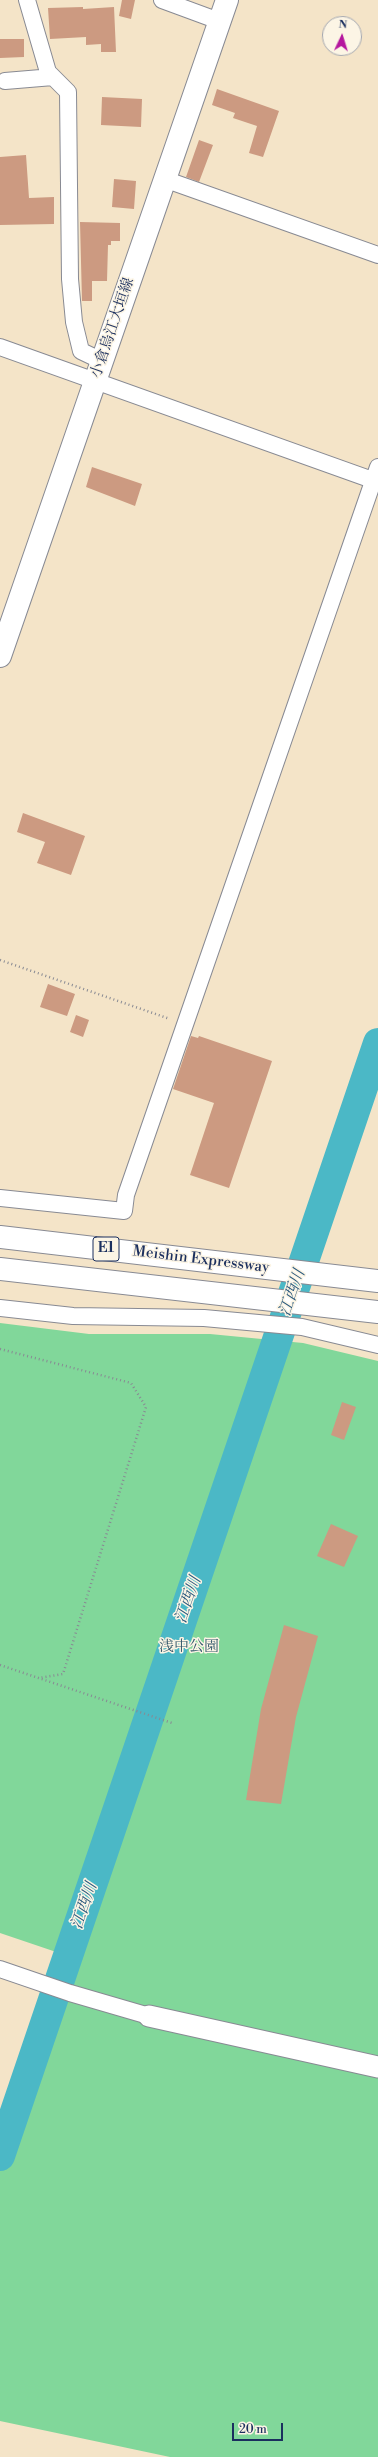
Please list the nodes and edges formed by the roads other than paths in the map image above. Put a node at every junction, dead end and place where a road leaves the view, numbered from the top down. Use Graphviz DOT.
graph roads {
  1 [pos="27,0"];
  2 [pos="162,0"];
  3 [pos="226,0"];
  4 [pos="219,21"];
  5 [pos="53,77"];
  6 [pos="5,81"];
  7 [pos="164,179"];
  8 [pos="378,255"];
  9 [pos="0,347"];
  10 [pos="99,370"];
  11 [pos="376,476"];
  12 [pos="0,655"];
  13 [pos="0,1198"];
  14 [pos="0,1237"];
  15 [pos="0,1269"];
  16 [pos="378,1281"];
  17 [pos="0,1308"];
  18 [pos="378,1312"];
  19 [pos="378,1345"];
  20 [pos="0,1969"];
  21 [pos="149,2016"];
  22 [pos="378,2067"];
  1 -- 5 [label="street"];
  2 -- 4 [label="street"];
  3 -- 4 [label="main road, 小倉烏江大垣線"];
  4 -- 7 [label="main road, 小倉烏江大垣線"];
  5 -- 6 [label="street"];
  5 -- 10 [label="street"];
  7 -- 8 [label="street"];
  7 -- 10 [label="main road, 小倉烏江大垣線"];
  9 -- 10 [label="street"];
  10 -- 11 [label="street"];
  10 -- 12 [label="main road, 小倉烏江大垣線"];
  11 -- 13 [label="street"];
  14 -- 16 [label="main road, Meishin Expressway / E1"];
  15 -- 18 [label="main road, Meishin Expressway / E1"];
  17 -- 19 [label="street"];
  20 -- 21 [label="street"];
  21 -- 22 [label="street"];
}
